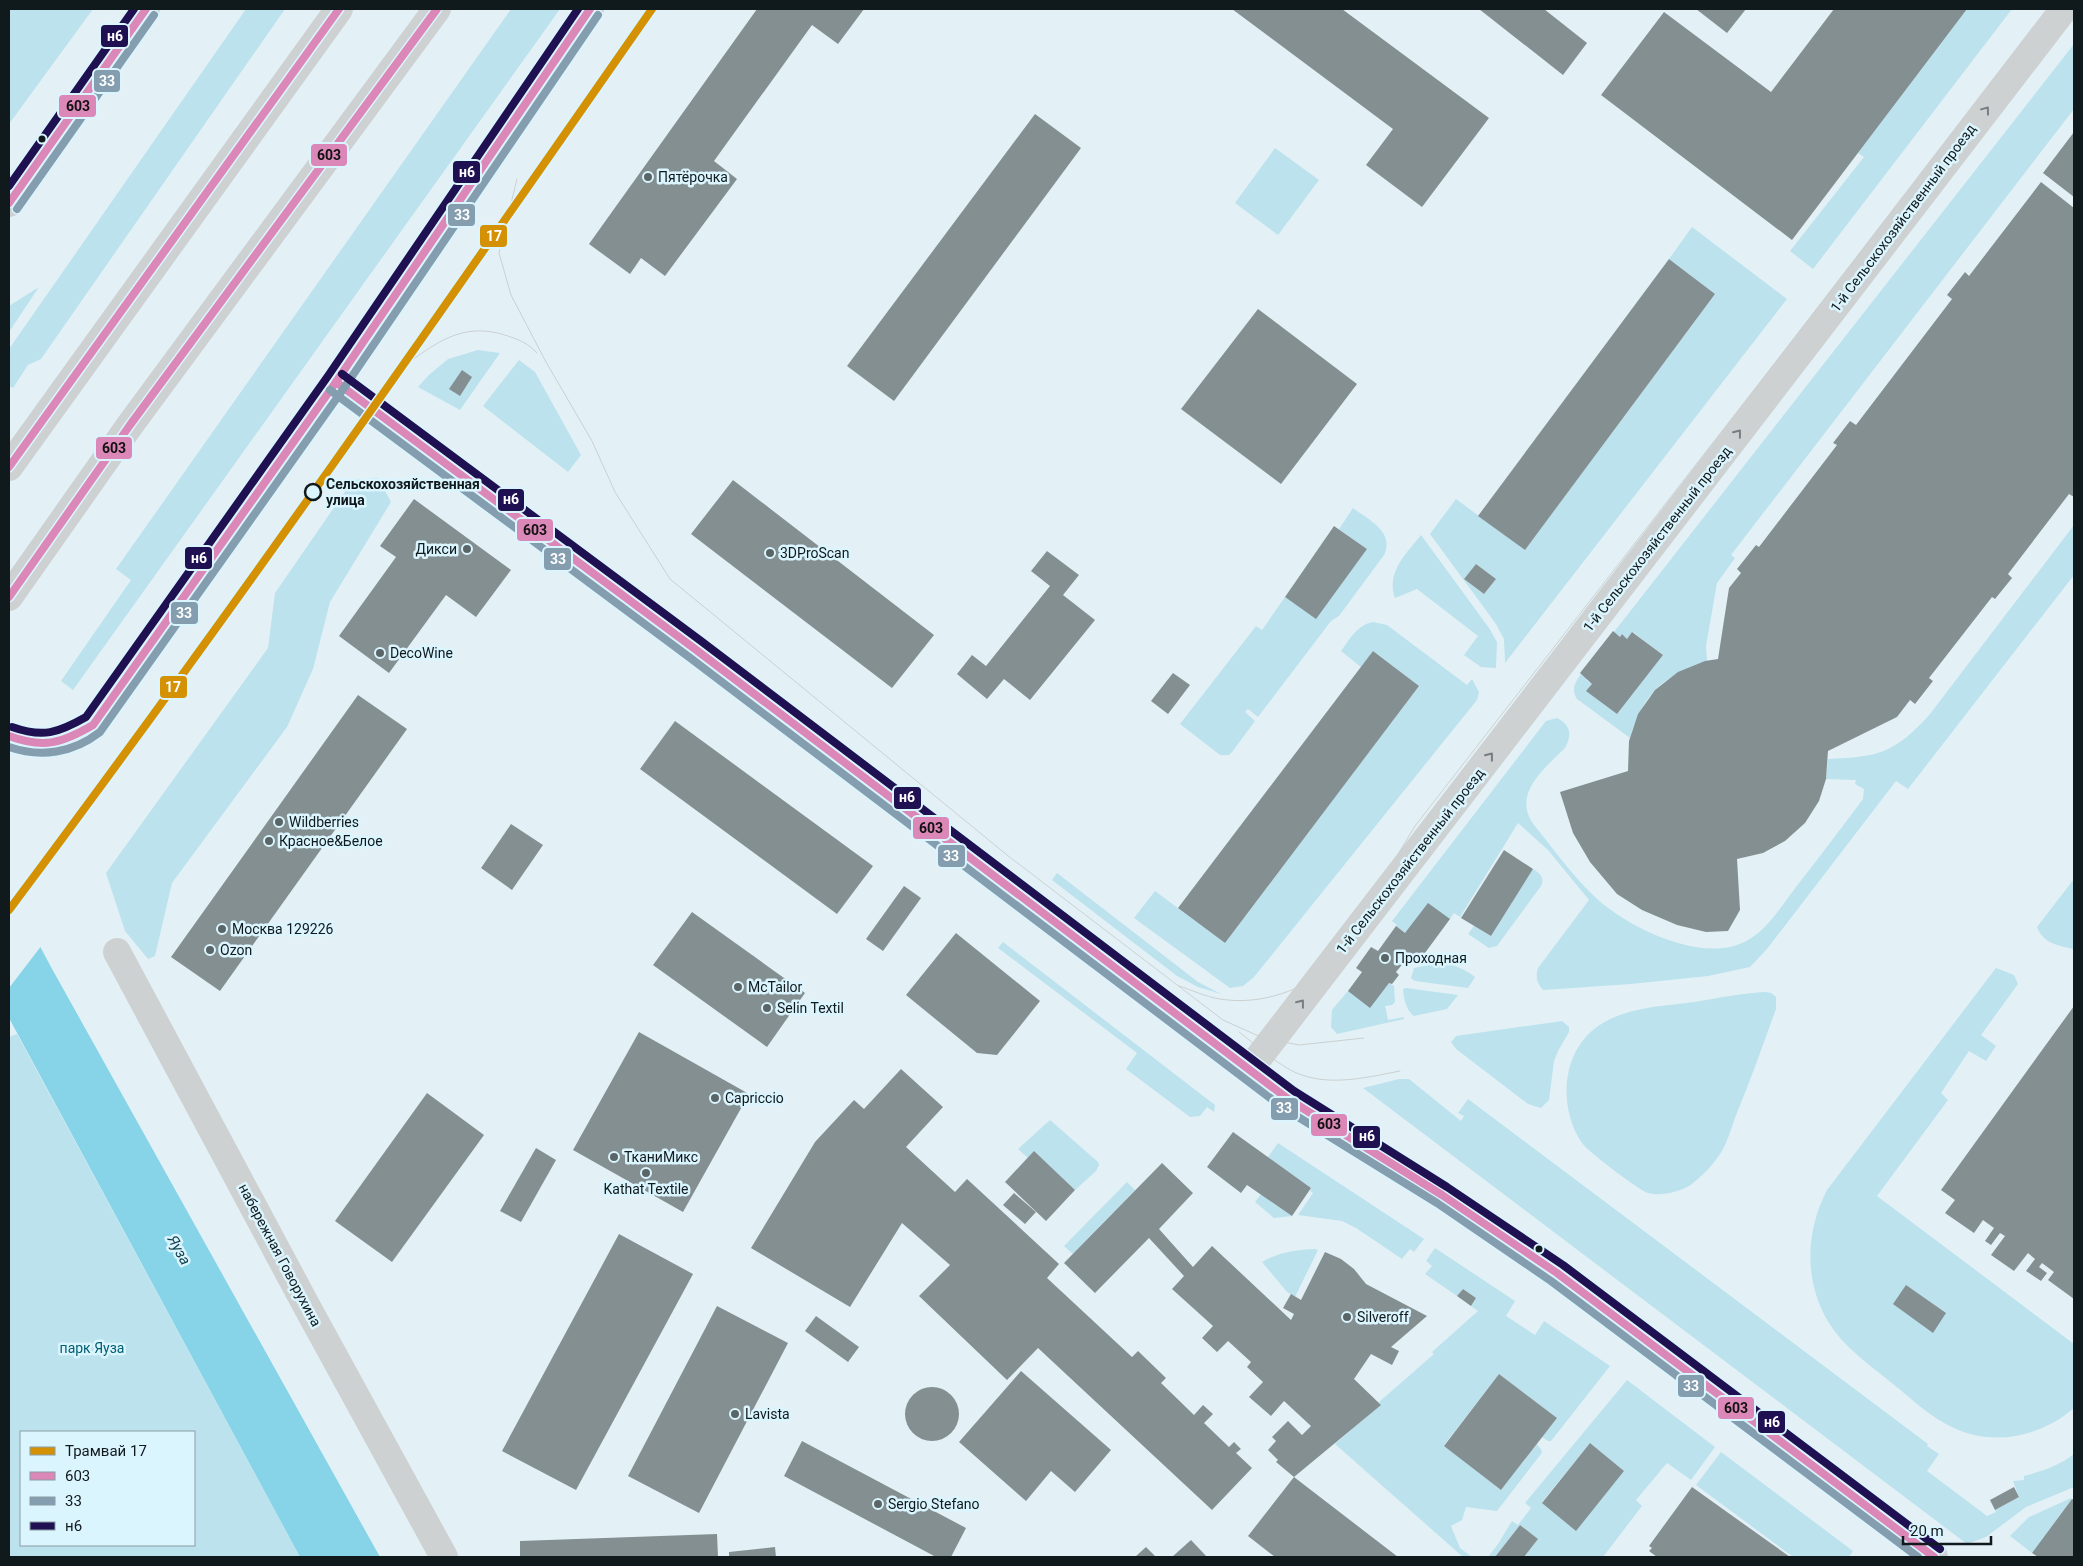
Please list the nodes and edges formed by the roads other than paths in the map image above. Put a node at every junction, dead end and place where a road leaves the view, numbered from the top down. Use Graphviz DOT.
graph roads {
  1 [pos="146,9"];
  2 [pos="339,9"];
  3 [pos="437,9"];
  4 [pos="590,9"];
  5 [pos="2064,9"];
  6 [pos="9,203"];
  7 [pos="336,382"];
  8 [pos="9,467"];
  9 [pos="9,597"];
  10 [pos="9,736"];
  11 [pos="117,952"];
  12 [pos="1250,1070"];
  13 [pos="444,1557"];
  14 [pos="1934,1557"];
  1 -- 6 [label="main road"];
  2 -- 8 [label="main road"];
  3 -- 9 [label="main road"];
  4 -- 7 [label="main road"];
  12 -- 5 [label="main road, 1-й Сельскохозяйственный проезд, one-way"];
  7 -- 10 [label="main road"];
  7 -- 12 [label="main road"];
  11 -- 13 [label="main road, набережная Говорухина"];
  12 -- 14 [label="main road"];
}
